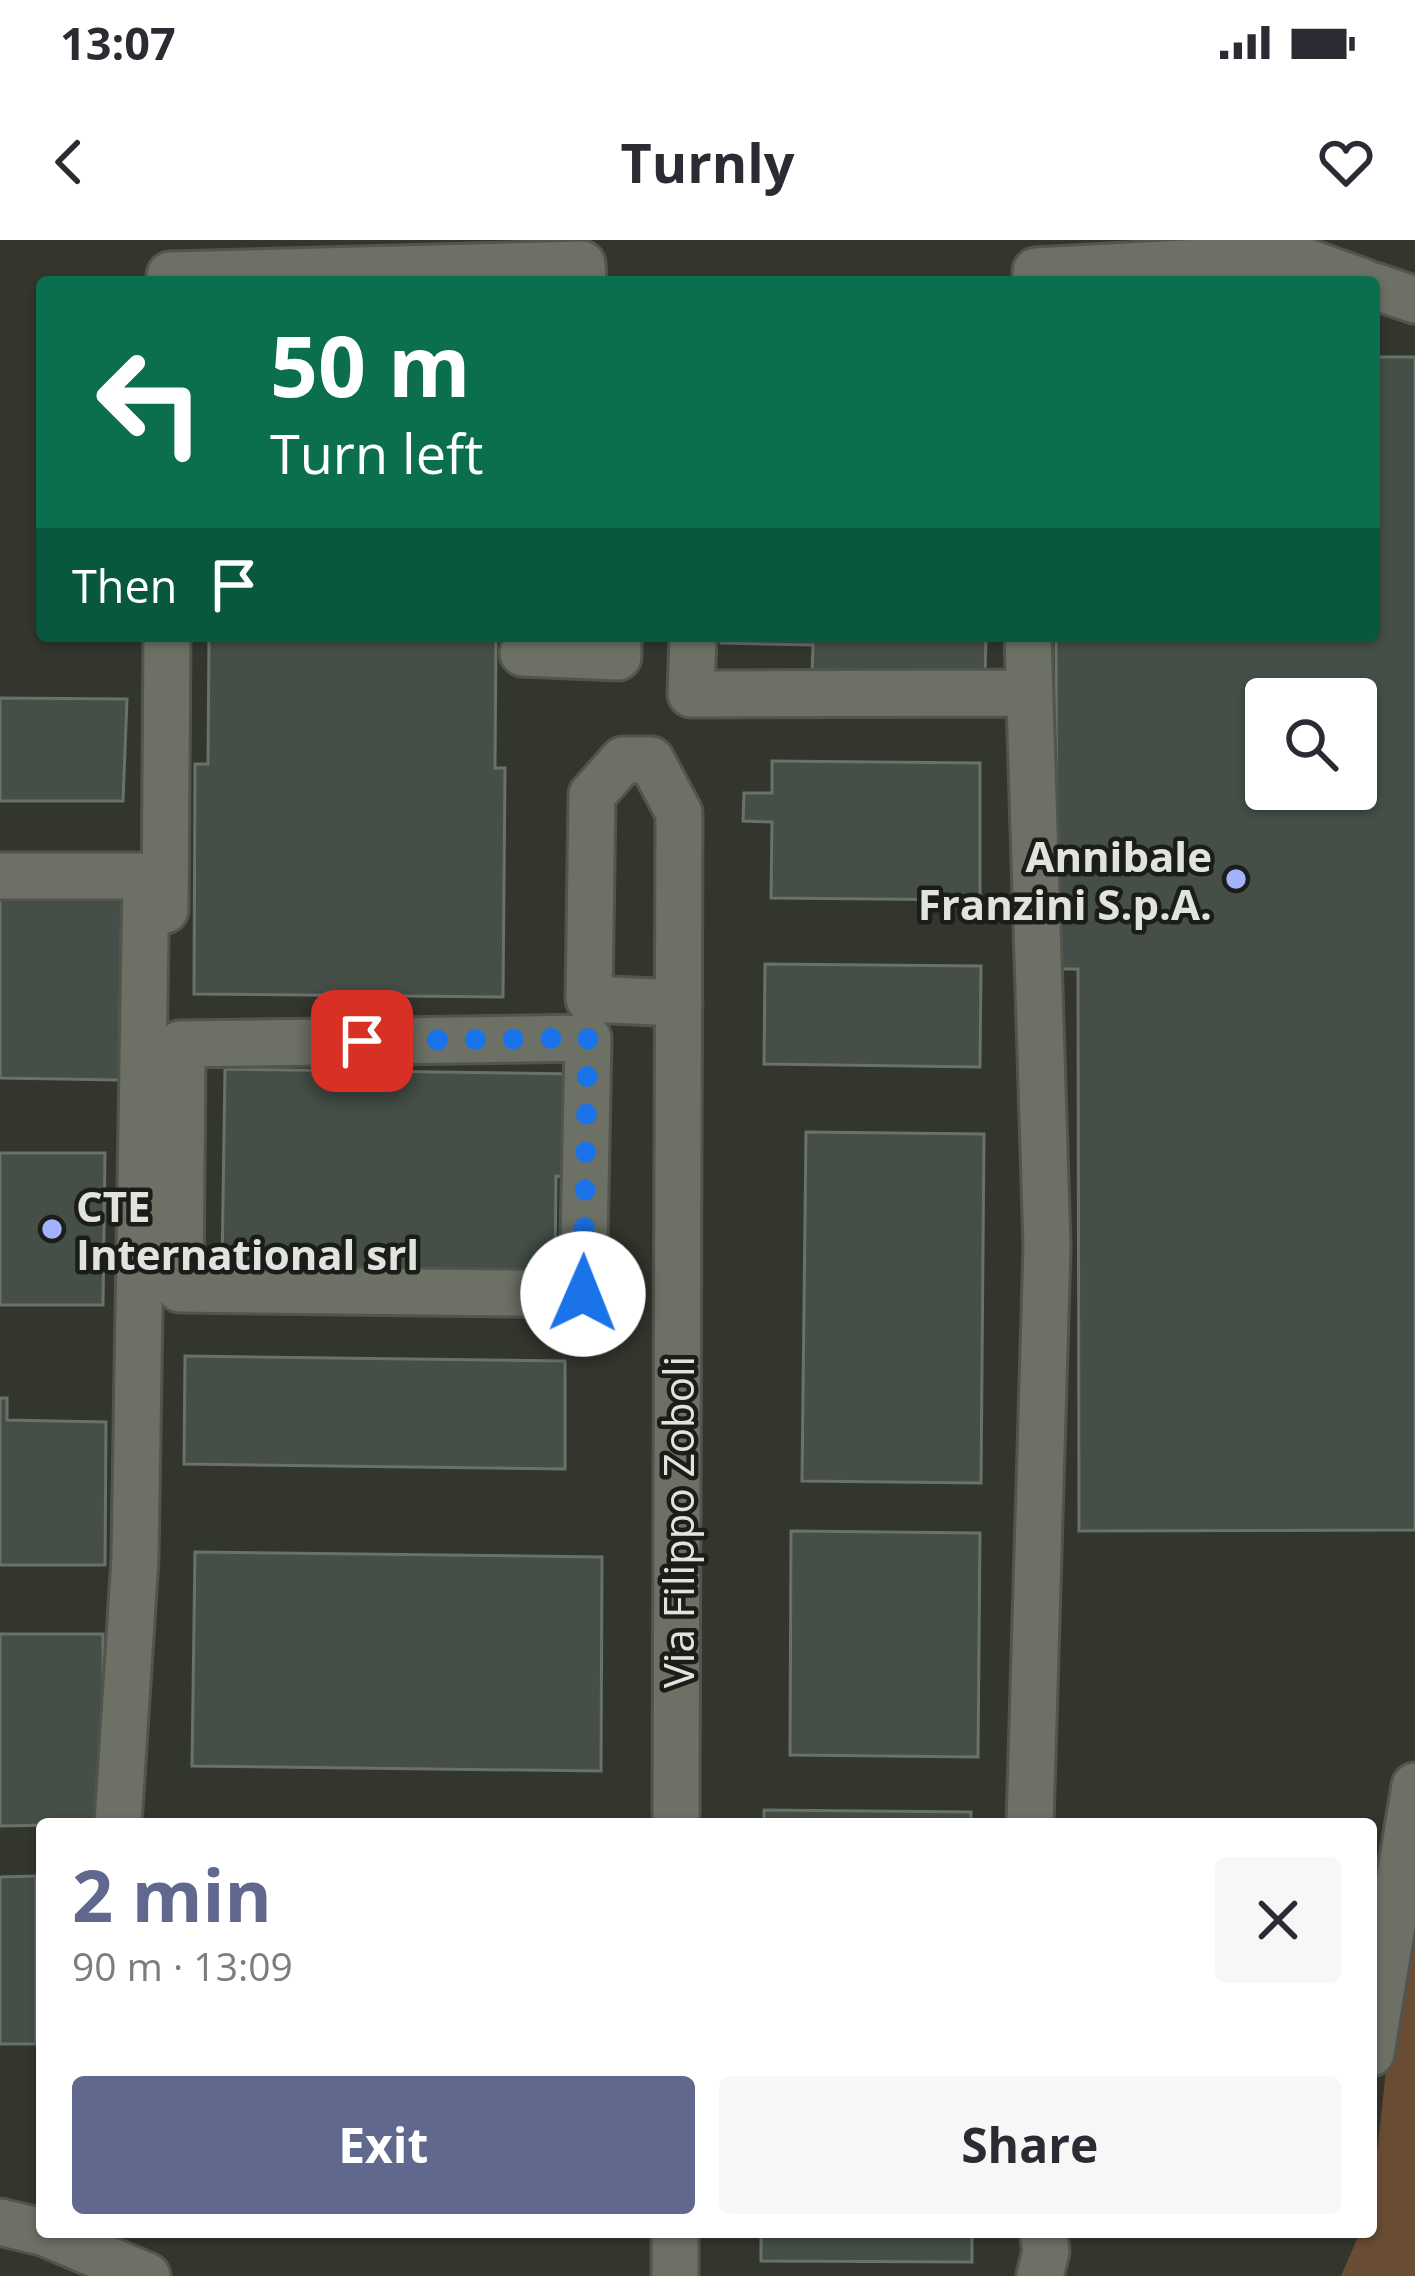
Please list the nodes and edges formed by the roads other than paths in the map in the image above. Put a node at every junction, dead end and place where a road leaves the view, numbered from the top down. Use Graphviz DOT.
graph roads {
  1 [pos="170,276"];
  2 [pos="583,276"];
  3 [pos="1036,276"];
  4 [pos="1346,276"];
  5 [pos="1380,288"];
  6 [pos="1415,301"];
  7 [pos="167,642"];
  8 [pos="618,642"];
  9 [pos="693,642"];
  10 [pos="1028,642"];
  11 [pos="523,653"];
  12 [pos="1030,694"];
  13 [pos="0,876"];
  14 [pos="679,1003"];
  15 [pos="163,1060"];
  16 [pos="1415,1786"];
  17 [pos="118,1818"];
  18 [pos="676,1818"];
  19 [pos="1030,1818"];
  20 [pos="1377,2017"];
  21 [pos="0,2222"];
  22 [pos="36,2230"];
  23 [pos="58,2238"];
  24 [pos="675,2238"];
  25 [pos="147,2276"];
  26 [pos="675,2276"];
  1 -- 2 [label="street"];
  3 -- 4 [label="street"];
  5 -- 6 [label="street"];
  7 -- 15 [label="street"];
  8 -- 11 [label="street"];
  9 -- 12 [label="street"];
  10 -- 12 [label="street"];
  12 -- 19 [label="street"];
  13 -- 15 [label="street"];
  14 -- 14 [label="street, Via Filippo Zoboli"];
  14 -- 18 [label="street, Via Filippo Zoboli"];
  15 -- 15 [label="street"];
  15 -- 17 [label="street"];
  16 -- 20 [label="street"];
  21 -- 22 [label="street"];
  23 -- 25 [label="street"];
  24 -- 26 [label="street"];
}
